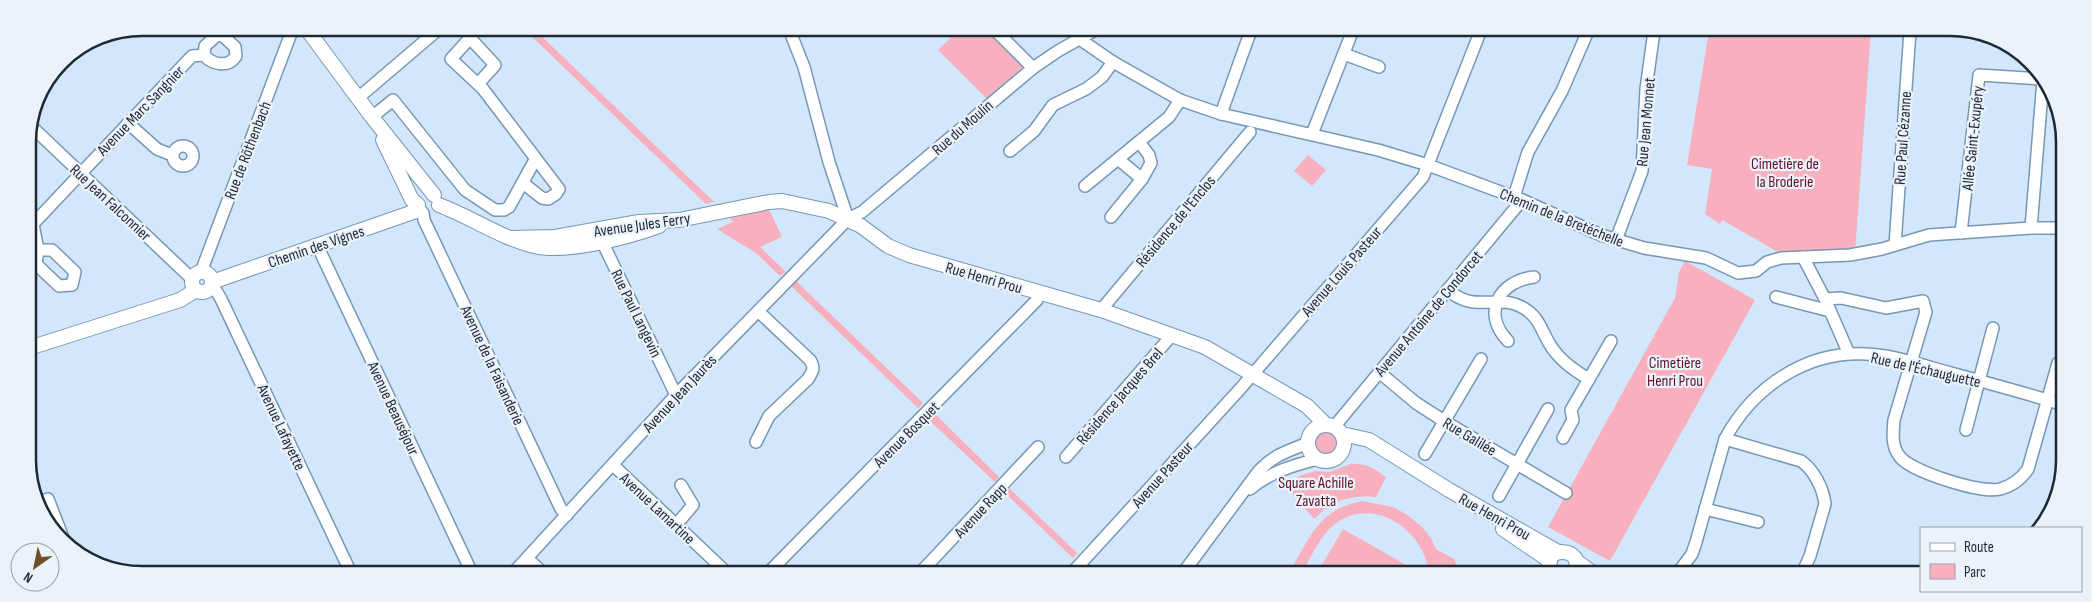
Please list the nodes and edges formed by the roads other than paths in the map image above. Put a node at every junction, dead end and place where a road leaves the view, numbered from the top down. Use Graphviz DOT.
graph roads {
  1 [pos="290,36"];
  2 [pos="312,36"];
  3 [pos="431,36"];
  4 [pos="792,36"];
  5 [pos="1001,36"];
  6 [pos="1087,36"];
  7 [pos="1249,36"];
  8 [pos="1351,36"];
  9 [pos="1479,36"];
  10 [pos="1585,36"];
  11 [pos="1653,36"];
  12 [pos="1910,36"];
  13 [pos="1081,40"];
  14 [pos="1344,54"];
  15 [pos="204,55"];
  16 [pos="1114,62"];
  17 [pos="1380,67"];
  18 [pos="1033,68"];
  19 [pos="2035,79"];
  20 [pos="478,84"];
  21 [pos="2041,89"];
  22 [pos="358,98"];
  23 [pos="1180,100"];
  24 [pos="1221,114"];
  25 [pos="372,117"];
  26 [pos="128,123"];
  27 [pos="36,132"];
  28 [pos="1250,132"];
  29 [pos="1312,134"];
  30 [pos="1139,142"];
  31 [pos="1010,151"];
  32 [pos="172,155"];
  33 [pos="1118,159"];
  34 [pos="535,160"];
  35 [pos="1428,166"];
  36 [pos="80,172"];
  37 [pos="1142,180"];
  38 [pos="523,183"];
  39 [pos="1085,186"];
  40 [pos="1518,198"];
  41 [pos="436,200"];
  42 [pos="420,209"];
  43 [pos="1111,217"];
  44 [pos="848,219"];
  45 [pos="36,221"];
  46 [pos="2031,228"];
  47 [pos="2056,228"];
  48 [pos="1961,233"];
  49 [pos="599,236"];
  50 [pos="36,240"];
  51 [pos="1616,240"];
  52 [pos="317,245"];
  53 [pos="1895,245"];
  54 [pos="38,250"];
  55 [pos="1804,257"];
  56 [pos="1534,277"];
  57 [pos="197,280"];
  58 [pos="212,283"];
  59 [pos="1448,290"];
  60 [pos="1038,293"];
  61 [pos="1776,297"];
  62 [pos="1825,300"];
  63 [pos="1497,301"];
  64 [pos="1101,310"];
  65 [pos="758,311"];
  66 [pos="1830,311"];
  67 [pos="1993,328"];
  68 [pos="1172,335"];
  69 [pos="1508,341"];
  70 [pos="1611,341"];
  71 [pos="36,346"];
  72 [pos="1848,354"];
  73 [pos="1481,359"];
  74 [pos="1912,363"];
  75 [pos="2056,370"];
  76 [pos="1379,372"];
  77 [pos="1252,374"];
  78 [pos="1589,379"];
  79 [pos="1979,381"];
  80 [pos="676,395"];
  81 [pos="2047,400"];
  82 [pos="2056,403"];
  83 [pos="1307,406"];
  84 [pos="1548,408"];
  85 [pos="1444,421"];
  86 [pos="1334,429"];
  87 [pos="1966,430"];
  88 [pos="1310,438"];
  89 [pos="1562,438"];
  90 [pos="1725,439"];
  91 [pos="756,442"];
  92 [pos="1038,447"];
  93 [pos="1343,449"];
  94 [pos="1382,450"];
  95 [pos="1424,454"];
  96 [pos="1066,457"];
  97 [pos="1318,459"];
  98 [pos="1517,464"];
  99 [pos="612,465"];
  100 [pos="681,485"];
  101 [pos="1566,493"];
  102 [pos="1499,496"];
  103 [pos="1238,499"];
  104 [pos="44,500"];
  105 [pos="1705,510"];
  106 [pos="567,515"];
  107 [pos="1758,522"];
  108 [pos="57,523"];
  109 [pos="676,525"];
  110 [pos="528,558"];
  111 [pos="1554,562"];
  112 [pos="348,566"];
  113 [pos="469,566"];
  114 [pos="521,566"];
  115 [pos="536,566"];
  116 [pos="720,566"];
  117 [pos="775,566"];
  118 [pos="927,566"];
  119 [pos="1077,566"];
  120 [pos="1188,566"];
  121 [pos="1574,566"];
  122 [pos="1684,566"];
  123 [pos="1806,566"];
  1 -- 57 [label="street, Rue de Röthenbach"];
  2 -- 22 [label="street"];
  3 -- 22 [label="street"];
  4 -- 44 [label="street"];
  5 -- 18 [label="street"];
  6 -- 13 [label="street, Rue du Moulin"];
  7 -- 24 [label="street"];
  8 -- 14 [label="street"];
  9 -- 35 [label="street, Avenue Louis Pasteur"];
  10 -- 40 [label="street"];
  11 -- 51 [label="street, Rue Jean Monnet"];
  12 -- 53 [label="street, Rue Paul Cézanne"];
  13 -- 16 [label="street, Chemin de la Bretéchelle"];
  13 -- 18 [label="street, Rue du Moulin"];
  14 -- 17 [label="street"];
  14 -- 29 [label="street"];
  15 -- 26 [label="street, Avenue Marc Sangnier"];
  16 -- 23 [label="street, Chemin de la Bretéchelle"];
  16 -- 31 [label="street"];
  18 -- 44 [label="street, Rue du Moulin"];
  19 -- 48 [label="street, Allée Saint-Exupéry"];
  20 -- 34 [label="street"];
  21 -- 46 [label="street, Allée Saint-Exupéry"];
  22 -- 25 [label="street"];
  23 -- 24 [label="street, Chemin de la Bretéchelle"];
  23 -- 30 [label="street"];
  24 -- 29 [label="street, Chemin de la Bretéchelle"];
  25 -- 38 [label="street"];
  25 -- 41 [label="street"];
  25 -- 42 [label="street"];
  26 -- 32 [label="street"];
  26 -- 36 [label="street, Avenue Marc Sangnier"];
  27 -- 36 [label="street, Rue Jean Falconnier"];
  28 -- 64 [label="street, Résidence de l'Enclos"];
  29 -- 35 [label="street, Chemin de la Bretéchelle"];
  30 -- 33 [label="street"];
  30 -- 37 [label="street"];
  33 -- 37 [label="street"];
  33 -- 39 [label="street"];
  34 -- 38 [label="street"];
  34 -- 38 [label="street"];
  35 -- 40 [label="street, Chemin de la Bretéchelle"];
  35 -- 77 [label="street, Avenue Louis Pasteur"];
  36 -- 45 [label="street, Avenue Marc Sangnier"];
  36 -- 57 [label="street, Rue Jean Falconnier"];
  37 -- 43 [label="street"];
  40 -- 51 [label="street, Chemin de la Bretéchelle"];
  40 -- 59 [label="street, Avenue Antoine de Condorcet"];
  41 -- 42 [label="street, Chemin des Vignes"];
  41 -- 49 [label="street, Avenue Jules Ferry"];
  42 -- 52 [label="street, Chemin des Vignes"];
  42 -- 106 [label="street, Avenue de la Faisanderie"];
  44 -- 49 [label="street, Avenue Jules Ferry"];
  44 -- 60 [label="street, Rue Henri Prou"];
  44 -- 65 [label="street, Avenue Jean Jaurès"];
  46 -- 47 [label="street, Chemin de la Bretéchelle"];
  46 -- 48 [label="street, Chemin de la Bretéchelle"];
  48 -- 53 [label="street, Chemin de la Bretéchelle"];
  49 -- 80 [label="street, Rue Paul Langevin"];
  50 -- 54 [label="street, Avenue Marc Sangnier"];
  51 -- 55 [label="street, Chemin de la Bretéchelle"];
  52 -- 58 [label="street, Chemin des Vignes"];
  52 -- 113 [label="street, Avenue Beauséjour"];
  53 -- 55 [label="street, Chemin de la Bretéchelle"];
  55 -- 62 [label="street"];
  56 -- 63 [label="street"];
  57 -- 58 [label="street, Chemin des Vignes"];
  57 -- 71 [label="street"];
  58 -- 112 [label="street, Avenue Lafayette"];
  59 -- 63 [label="street"];
  59 -- 76 [label="street, Avenue Antoine de Condorcet"];
  60 -- 64 [label="street, Rue Henri Prou"];
  60 -- 117 [label="street, Avenue Bosquet"];
  61 -- 66 [label="street"];
  62 -- 66 [label="street"];
  62 -- 74 [label="street"];
  63 -- 69 [label="street"];
  63 -- 78 [label="street"];
  64 -- 68 [label="street, Rue Henri Prou"];
  65 -- 80 [label="street, Avenue Jean Jaurès"];
  65 -- 91 [label="street"];
  66 -- 72 [label="street"];
  67 -- 79 [label="street"];
  68 -- 77 [label="street, Rue Henri Prou"];
  68 -- 96 [label="street, Résidence Jacques Brel"];
  70 -- 78 [label="street"];
  72 -- 74 [label="street, Rue de l'Échauguette"];
  72 -- 90 [label="street, Rue de l'Échauguette"];
  73 -- 85 [label="street"];
  74 -- 79 [label="street, Rue de l'Échauguette"];
  74 -- 81 [label="street"];
  75 -- 81 [label="street"];
  76 -- 85 [label="street, Rue Galilée"];
  76 -- 86 [label="street, Avenue Antoine de Condorcet"];
  77 -- 83 [label="street, Rue Henri Prou"];
  77 -- 119 [label="street, Avenue Pasteur"];
  78 -- 89 [label="street"];
  79 -- 81 [label="street, Rue de l'Échauguette"];
  79 -- 87 [label="street"];
  80 -- 99 [label="street, Avenue Jean Jaurès"];
  81 -- 82 [label="street, Rue de l'Échauguette"];
  83 -- 86 [label="street, Rue Henri Prou"];
  83 -- 88 [label="street"];
  84 -- 98 [label="street"];
  85 -- 95 [label="street"];
  85 -- 98 [label="street, Rue Galilée"];
  86 -- 88 [label="street"];
  86 -- 93 [label="street"];
  86 -- 94 [label="street, Rue Henri Prou"];
  88 -- 97 [label="street"];
  88 -- 103 [label="street"];
  90 -- 105 [label="street, Rue de l'Échauguette"];
  90 -- 123 [label="street"];
  92 -- 118 [label="street, Avenue Rapp"];
  93 -- 94 [label="street, Rue Henri Prou"];
  93 -- 97 [label="street"];
  94 -- 111 [label="street, Rue Henri Prou"];
  97 -- 103 [label="street"];
  98 -- 101 [label="street, Rue Galilée"];
  98 -- 102 [label="street"];
  99 -- 106 [label="street, Avenue Jean Jaurès"];
  99 -- 109 [label="street, Avenue Lamartine"];
  100 -- 109 [label="street"];
  103 -- 120 [label="street"];
  104 -- 108 [label="street"];
  105 -- 107 [label="street"];
  105 -- 122 [label="street, Rue de l'Échauguette"];
  106 -- 110 [label="street, Avenue Jean Jaurès"];
  109 -- 116 [label="street, Avenue Lamartine"];
  110 -- 114 [label="street, Avenue Jean Jaurès"];
  110 -- 115 [label="street"];
  111 -- 121 [label="street, Rue Henri Prou"];
}
